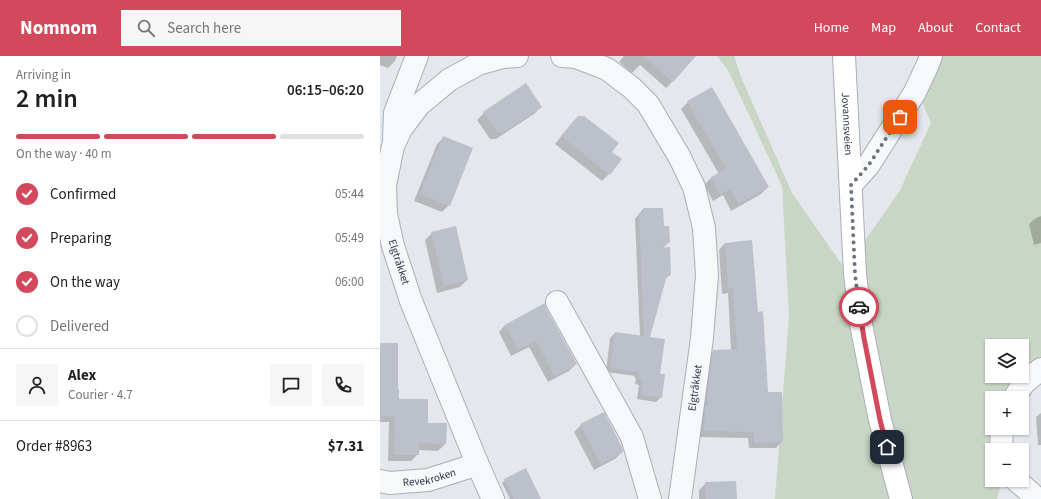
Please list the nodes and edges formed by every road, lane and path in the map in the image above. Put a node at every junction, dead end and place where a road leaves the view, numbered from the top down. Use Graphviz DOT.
graph roads {
  1 [pos="417,56"];
  2 [pos="517,56"];
  3 [pos="562,56"];
  4 [pos="844,56"];
  5 [pos="931,56"];
  6 [pos="387,143"];
  7 [pos="851,185"];
  8 [pos="557,302"];
  9 [pos="1041,369"];
  10 [pos="1019,391"];
  11 [pos="477,463"];
  12 [pos="380,482"];
  13 [pos="493,499"];
  14 [pos="650,499"];
  15 [pos="680,499"];
  16 [pos="901,499"];
  1 -- 6 [label="street"];
  2 -- 6 [label="street, Elgtråkket"];
  3 -- 15 [label="street, Elgtråkket"];
  4 -- 7 [label="street, Jovannsveien"];
  5 -- 7 [label="street"];
  6 -- 11 [label="street, Elgtråkket"];
  7 -- 16 [label="street, Jovannsveien"];
  8 -- 14 [label="street"];
  9 -- 10 [label="street"];
  11 -- 12 [label="street, Revekroken"];
  11 -- 13 [label="street, Elgtråkket"];
}
